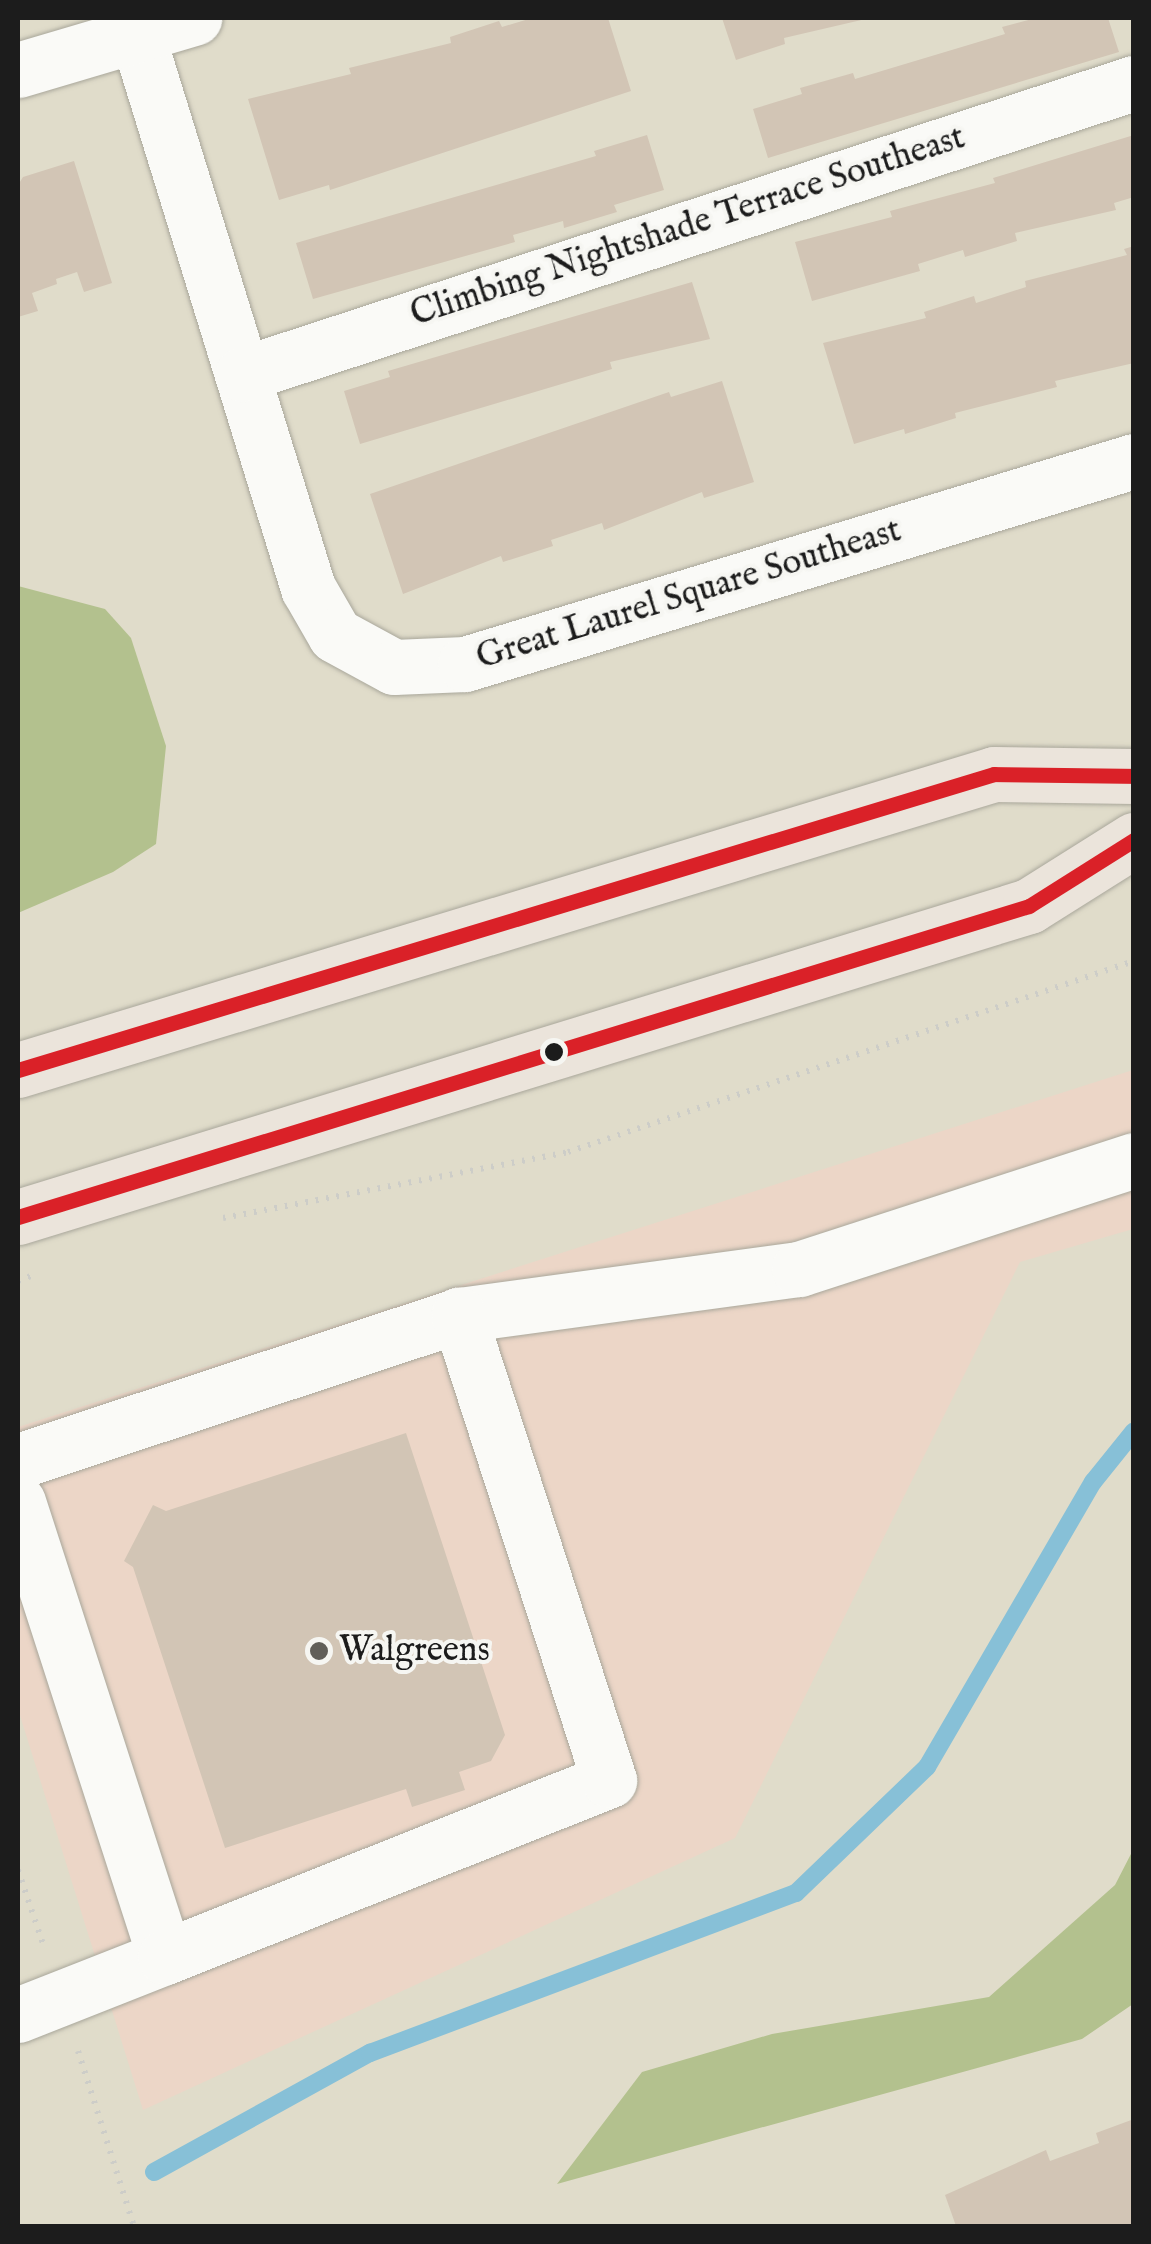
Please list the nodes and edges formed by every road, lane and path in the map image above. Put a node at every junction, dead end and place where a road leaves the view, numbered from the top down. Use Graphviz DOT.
graph roads {
  1 [pos="194,18"];
  2 [pos="135,27"];
  3 [pos="18,70"];
  4 [pos="1134,83"];
  5 [pos="243,374"];
  6 [pos="1134,462"];
  7 [pos="1134,776"];
  8 [pos="1134,840"];
  9 [pos="1134,961"];
  10 [pos="18,1070"];
  11 [pos="1134,1160"];
  12 [pos="18,1217"];
  13 [pos="215,1220"];
  14 [pos="53,1270"];
  15 [pos="18,1281"];
  16 [pos="460,1315"];
  17 [pos="18,1462"];
  18 [pos="18,1502"];
  19 [pos="165,1957"];
  20 [pos="18,2015"];
  1 -- 2 [label="street"];
  2 -- 3 [label="street"];
  2 -- 5 [label="street, Great Laurel Square Southeast"];
  4 -- 5 [label="street, Climbing Nightshade Terrace Southeast"];
  5 -- 6 [label="street, Great Laurel Square Southeast"];
  7 -- 10 [label="main road"];
  8 -- 12 [label="main road"];
  9 -- 13 [label="path"];
  11 -- 16 [label="street"];
  14 -- 15 [label="path"];
  16 -- 17 [label="street"];
  16 -- 19 [label="street"];
  18 -- 19 [label="street"];
  19 -- 20 [label="street"];
}
